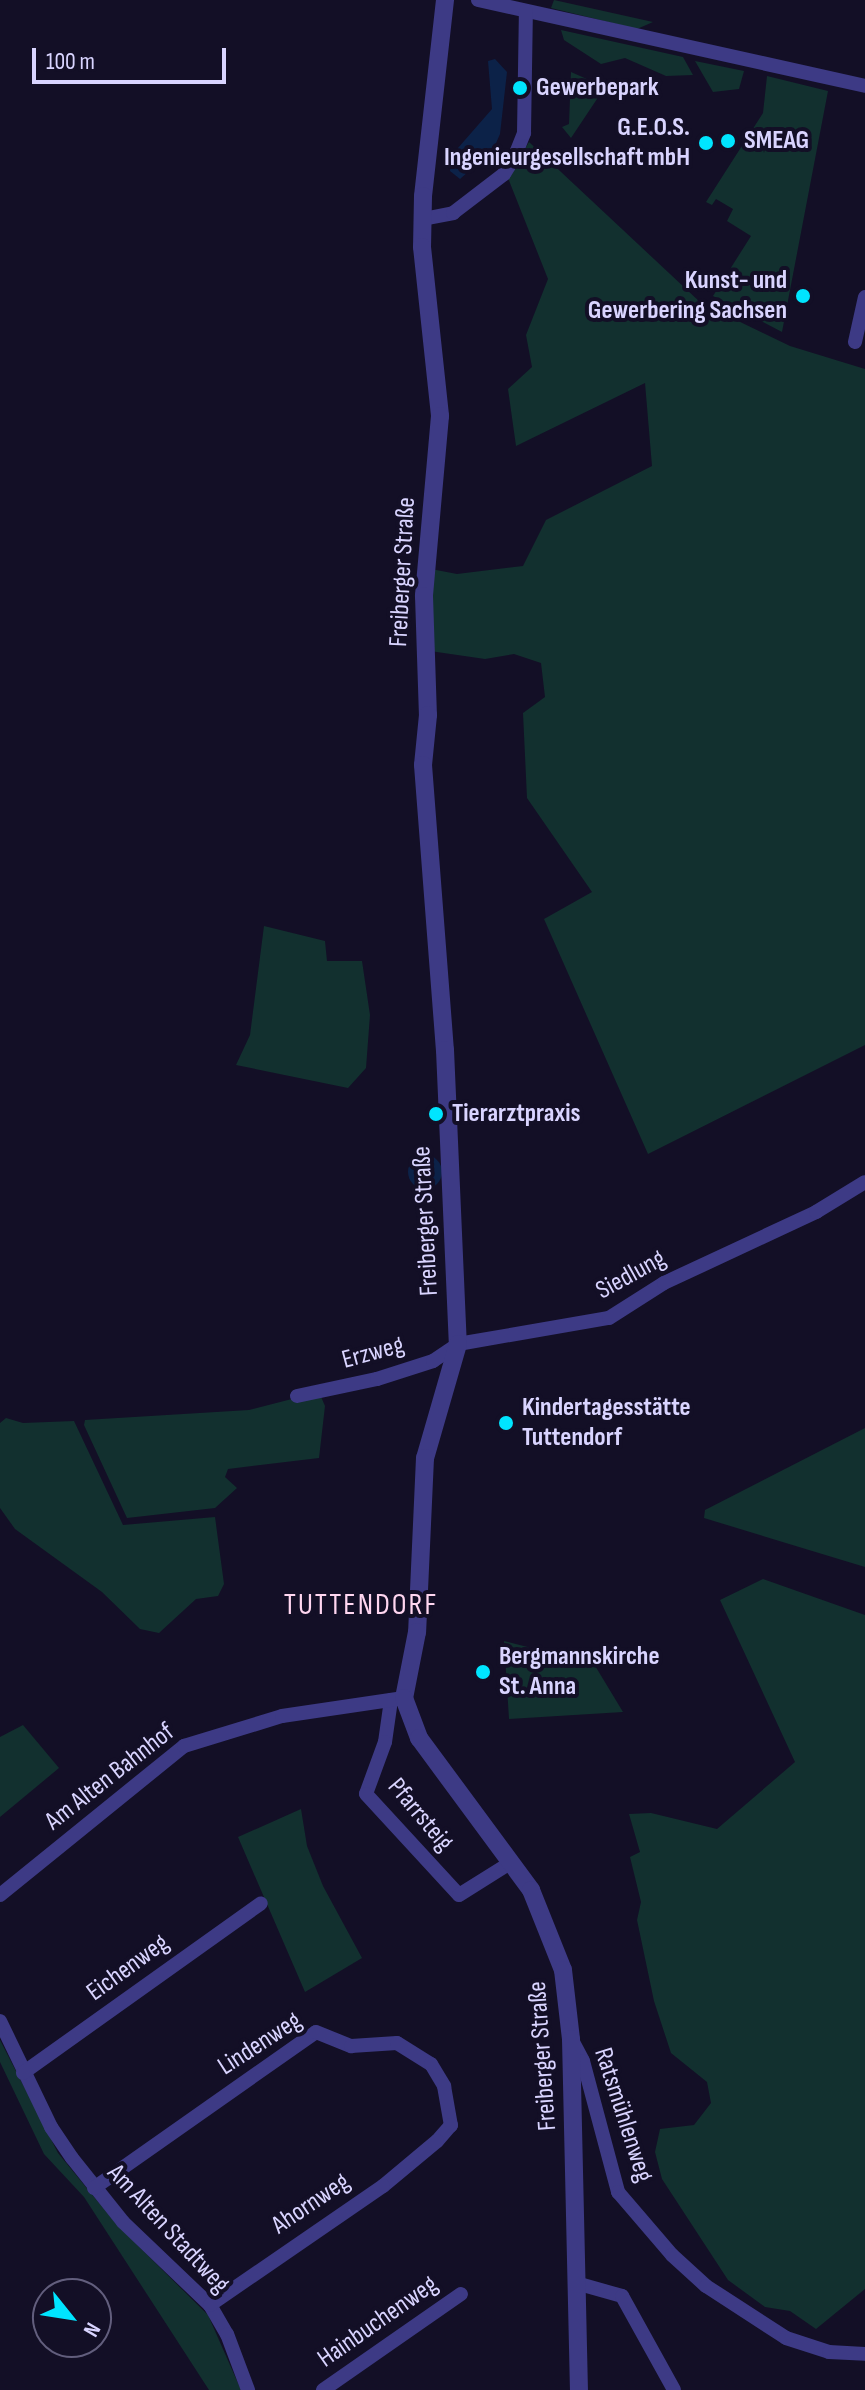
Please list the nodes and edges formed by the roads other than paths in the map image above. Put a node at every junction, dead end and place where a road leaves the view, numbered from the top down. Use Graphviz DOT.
graph roads {
  1 [pos="445,0"];
  2 [pos="478,0"];
  3 [pos="526,11"];
  4 [pos="865,86"];
  5 [pos="423,219"];
  6 [pos="865,297"];
  7 [pos="855,342"];
  8 [pos="865,1182"];
  9 [pos="458,1344"];
  10 [pos="297,1396"];
  11 [pos="397,1699"];
  12 [pos="510,1863"];
  13 [pos="0,1895"];
  14 [pos="261,1903"];
  15 [pos="0,2021"];
  16 [pos="571,2039"];
  17 [pos="23,2073"];
  18 [pos="437,2141"];
  19 [pos="94,2188"];
  20 [pos="576,2283"];
  21 [pos="461,2294"];
  22 [pos="210,2305"];
  23 [pos="865,2354"];
  24 [pos="248,2390"];
  25 [pos="323,2390"];
  26 [pos="579,2390"];
  27 [pos="674,2390"];
  1 -- 5 [label="street, Freiberger Straße"];
  2 -- 3 [label="street"];
  3 -- 4 [label="street"];
  3 -- 5 [label="street"];
  5 -- 9 [label="street, Freiberger Straße"];
  6 -- 7 [label="street"];
  8 -- 9 [label="street, Siedlung"];
  9 -- 10 [label="street, Erzweg"];
  9 -- 11 [label="street, Freiberger Straße"];
  11 -- 12 [label="street, Freiberger Straße"];
  11 -- 12 [label="street, Pfarrsteig"];
  11 -- 13 [label="street, Am Alten Bahnhof"];
  12 -- 16 [label="street, Freiberger Straße"];
  14 -- 17 [label="street, Eichenweg"];
  15 -- 17 [label="street, Am Alten Stadtweg"];
  16 -- 20 [label="street, Freiberger Straße"];
  16 -- 23 [label="street, Ratsmühlenweg"];
  17 -- 19 [label="street, Am Alten Stadtweg"];
  18 -- 19 [label="street, Lindenweg"];
  18 -- 22 [label="street, Ahornweg"];
  19 -- 22 [label="street, Am Alten Stadtweg"];
  20 -- 26 [label="street, Freiberger Straße"];
  20 -- 27 [label="street"];
  21 -- 25 [label="street, Hainbuchenweg"];
  22 -- 24 [label="street, Am Alten Stadtweg"];
}
